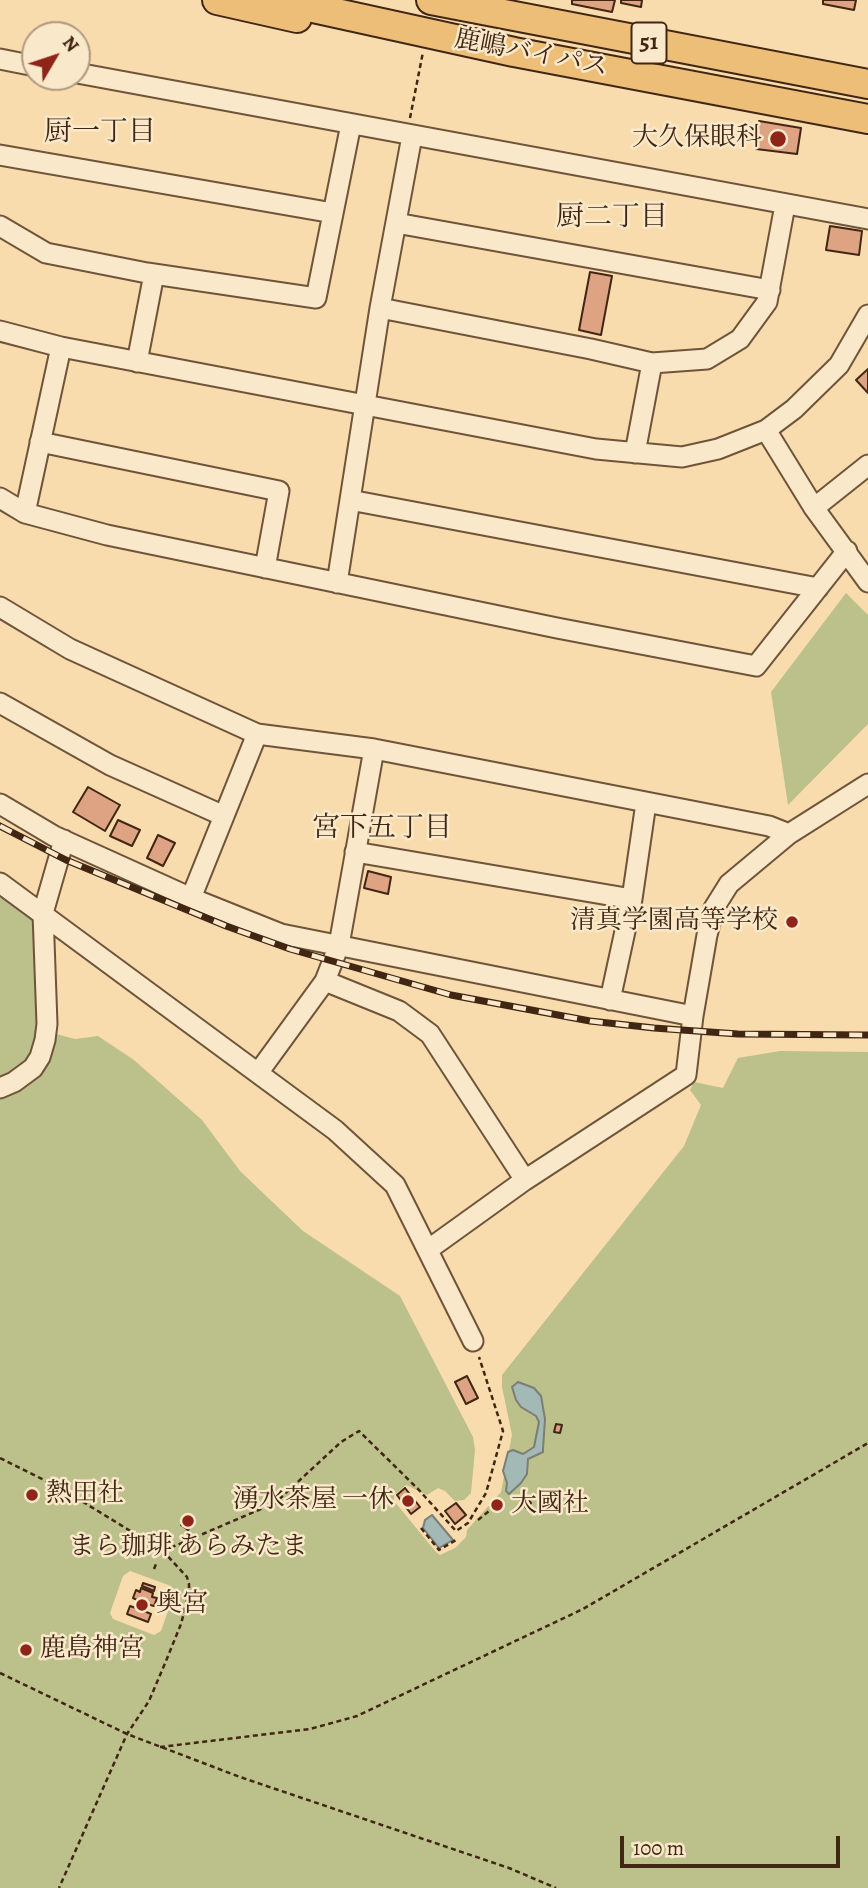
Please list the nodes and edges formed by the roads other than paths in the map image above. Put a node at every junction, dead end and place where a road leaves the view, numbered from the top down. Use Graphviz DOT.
graph roads {
  1 [pos="217,0"];
  2 [pos="277,0"];
  3 [pos="431,0"];
  4 [pos="514,52"];
  5 [pos="0,59"];
  6 [pos="21,63"];
  7 [pos="91,76"];
  8 [pos="868,84"];
  9 [pos="868,118"];
  10 [pos="351,124"];
  11 [pos="409,135"];
  12 [pos="0,155"];
  13 [pos="785,205"];
  14 [pos="333,213"];
  15 [pos="868,219"];
  16 [pos="396,223"];
  17 [pos="0,226"];
  18 [pos="154,274"];
  19 [pos="769,290"];
  20 [pos="380,308"];
  21 [pos="868,315"];
  22 [pos="0,331"];
  23 [pos="61,347"];
  24 [pos="137,362"];
  25 [pos="652,363"];
  26 [pos="365,405"];
  27 [pos="765,430"];
  28 [pos="40,442"];
  29 [pos="635,453"];
  30 [pos="868,465"];
  31 [pos="0,498"];
  32 [pos="350,500"];
  33 [pos="814,508"];
  34 [pos="25,513"];
  35 [pos="847,551"];
  36 [pos="265,568"];
  37 [pos="868,582"];
  38 [pos="337,583"];
  39 [pos="818,588"];
  40 [pos="0,607"];
  41 [pos="0,704"];
  42 [pos="257,734"];
  43 [pos="374,749"];
  44 [pos="868,784"];
  45 [pos="646,803"];
  46 [pos="0,804"];
  47 [pos="224,816"];
  48 [pos="789,834"];
  49 [pos="64,840"];
  50 [pos="355,852"];
  51 [pos="0,883"];
  52 [pos="191,898"];
  53 [pos="632,899"];
  54 [pos="43,913"];
  55 [pos="339,945"];
  56 [pos="325,981"];
  57 [pos="610,1000"];
  58 [pos="692,1016"];
  59 [pos="258,1073"];
  60 [pos="0,1088"];
  61 [pos="525,1180"];
  62 [pos="429,1249"];
  63 [pos="473,1341"];
  1 -- 4 [label="highway, 51"];
  2 -- 4 [label="highway, 鹿嶋バイパス / 51"];
  3 -- 8 [label="highway, 鹿嶋バイパス / 51"];
  4 -- 9 [label="highway, 鹿嶋バイパス / 51"];
  5 -- 6 [label="street"];
  7 -- 10 [label="street"];
  10 -- 11 [label="street"];
  10 -- 14 [label="street"];
  11 -- 13 [label="street"];
  11 -- 16 [label="street"];
  12 -- 14 [label="street"];
  13 -- 15 [label="street"];
  13 -- 19 [label="street"];
  14 -- 18 [label="street"];
  16 -- 19 [label="street"];
  16 -- 20 [label="street"];
  17 -- 18 [label="street"];
  18 -- 24 [label="street"];
  19 -- 25 [label="street"];
  20 -- 25 [label="street"];
  20 -- 26 [label="street"];
  21 -- 27 [label="street"];
  22 -- 23 [label="street"];
  23 -- 24 [label="street"];
  23 -- 28 [label="street"];
  24 -- 26 [label="street"];
  25 -- 29 [label="street"];
  26 -- 29 [label="street"];
  26 -- 32 [label="street"];
  27 -- 29 [label="street"];
  27 -- 33 [label="street"];
  28 -- 34 [label="street"];
  28 -- 36 [label="street"];
  30 -- 33 [label="street"];
  31 -- 34 [label="street"];
  32 -- 38 [label="street"];
  32 -- 39 [label="street"];
  33 -- 35 [label="street"];
  34 -- 36 [label="street"];
  35 -- 37 [label="street"];
  35 -- 39 [label="street"];
  36 -- 38 [label="street"];
  38 -- 39 [label="street"];
  40 -- 42 [label="street"];
  41 -- 47 [label="street"];
  42 -- 43 [label="street"];
  42 -- 47 [label="street"];
  43 -- 45 [label="street"];
  43 -- 50 [label="street"];
  44 -- 48 [label="street"];
  45 -- 48 [label="street"];
  45 -- 53 [label="street"];
  46 -- 49 [label="street"];
  47 -- 52 [label="street"];
  48 -- 58 [label="street"];
  49 -- 52 [label="street"];
  49 -- 54 [label="street"];
  50 -- 53 [label="street"];
  50 -- 55 [label="street"];
  51 -- 54 [label="street"];
  52 -- 55 [label="street"];
  53 -- 57 [label="street"];
  54 -- 59 [label="street"];
  54 -- 60 [label="street"];
  55 -- 56 [label="street"];
  55 -- 57 [label="street"];
  56 -- 59 [label="street"];
  56 -- 61 [label="street"];
  57 -- 58 [label="street"];
  58 -- 61 [label="street"];
  59 -- 62 [label="street"];
  61 -- 62 [label="street"];
  62 -- 63 [label="street"];
}
